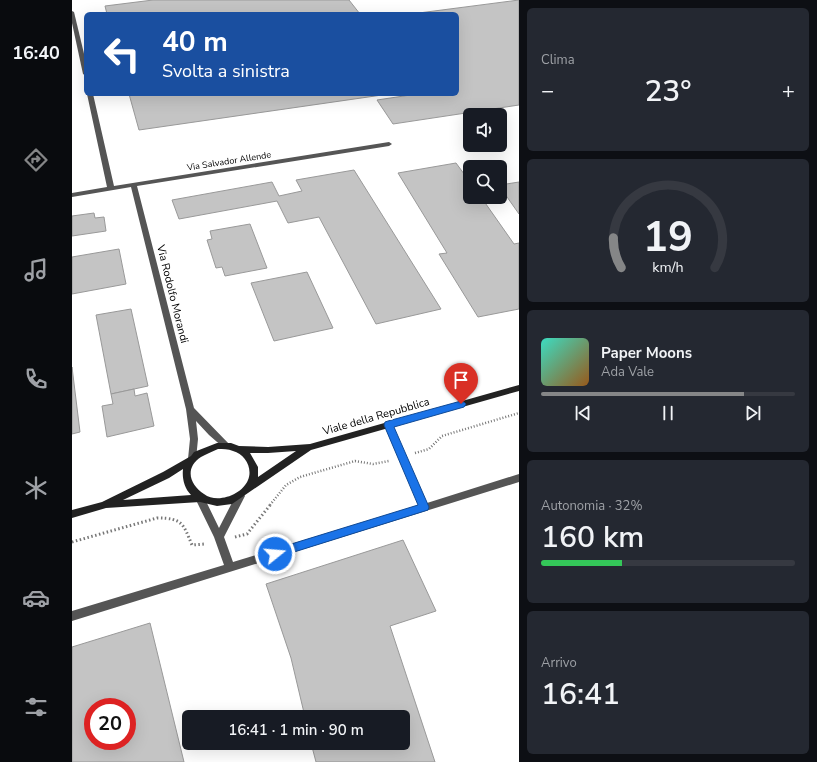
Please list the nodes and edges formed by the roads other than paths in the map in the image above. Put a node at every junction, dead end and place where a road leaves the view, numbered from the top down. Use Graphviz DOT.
graph roads {
  1 [pos="72,12"];
  2 [pos="84,65"];
  3 [pos="90,96"];
  4 [pos="389,144"];
  5 [pos="134,185"];
  6 [pos="112,188"];
  7 [pos="72,195"];
  8 [pos="519,388"];
  9 [pos="190,409"];
  10 [pos="388,425"];
  11 [pos="227,446"];
  12 [pos="310,447"];
  13 [pos="239,449"];
  14 [pos="192,459"];
  15 [pos="519,478"];
  16 [pos="249,487"];
  17 [pos="240,496"];
  18 [pos="200,498"];
  19 [pos="104,505"];
  20 [pos="424,507"];
  21 [pos="72,514"];
  22 [pos="220,540"];
  23 [pos="230,567"];
  24 [pos="72,616"];
  1 -- 2 [label="street"];
  3 -- 6 [label="street"];
  4 -- 5 [label="street, Via Salvador Allende"];
  5 -- 6 [label="street, Via Salvador Allende"];
  5 -- 9 [label="street, Via Rodolfo Morandi"];
  6 -- 7 [label="street, Via Salvador Allende"];
  8 -- 10 [label="street, Viale della Repubblica"];
  9 -- 11 [label="street, Via Rodolfo Morandi"];
  9 -- 14 [label="street, Via Rodolfo Morandi"];
  10 -- 12 [label="street, Viale della Repubblica"];
  10 -- 20 [label="street"];
  11 -- 13 [label="street, Viale della Repubblica"];
  11 -- 14 [label="street, Viale della Repubblica"];
  12 -- 13 [label="street, Viale della Repubblica"];
  12 -- 16 [label="street, Viale della Repubblica"];
  13 -- 16 [label="street"];
  14 -- 18 [label="street"];
  14 -- 19 [label="street, Viale della Repubblica"];
  15 -- 20 [label="street"];
  16 -- 17 [label="street, Viale della Repubblica"];
  17 -- 18 [label="street, Viale della Repubblica"];
  17 -- 22 [label="street"];
  18 -- 19 [label="street, Viale della Repubblica"];
  18 -- 22 [label="street"];
  19 -- 21 [label="street, Viale della Repubblica"];
  20 -- 23 [label="street"];
  22 -- 23 [label="street"];
  23 -- 24 [label="street"];
}
